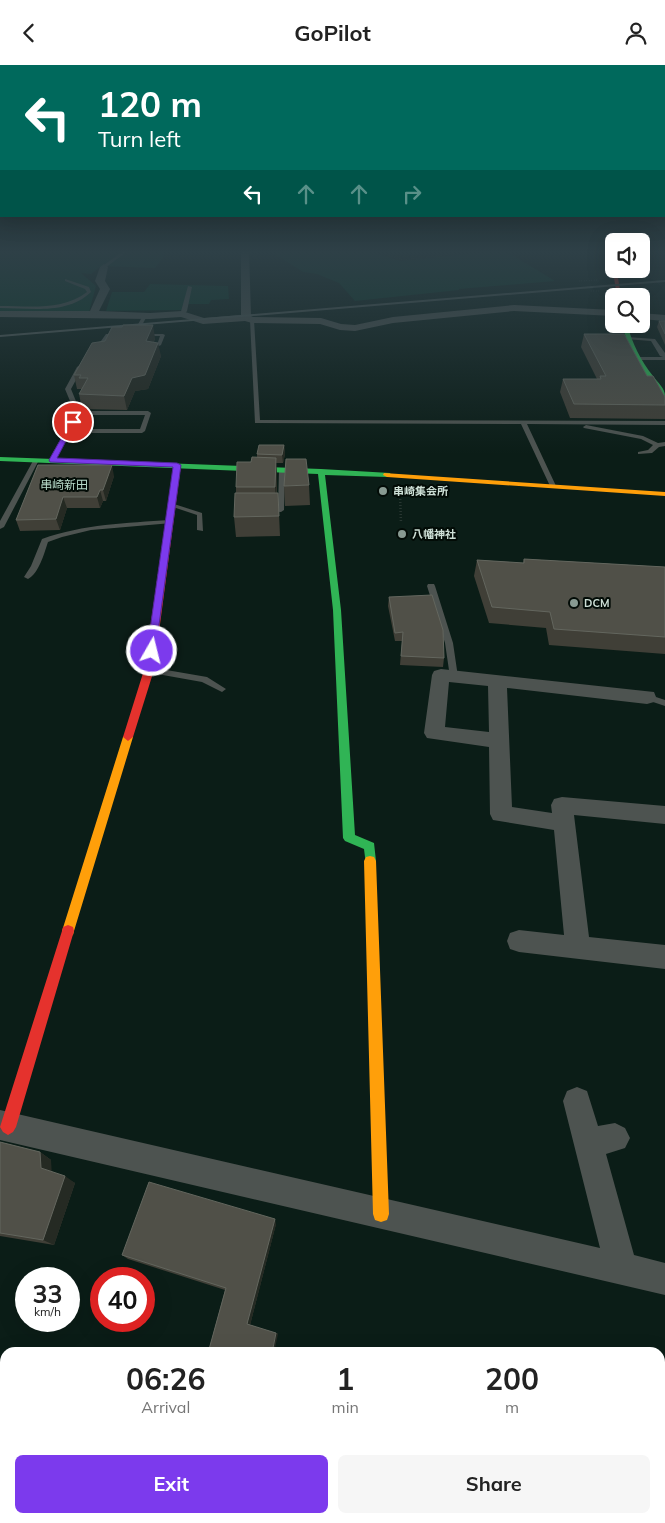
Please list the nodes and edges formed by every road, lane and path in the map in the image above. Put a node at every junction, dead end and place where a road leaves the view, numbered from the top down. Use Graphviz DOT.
graph roads {
  1 [pos="144,318"];
  2 [pos="194,318"];
  3 [pos="411,318"];
  4 [pos="249,319"];
  5 [pos="626,333"];
  6 [pos="134,335"];
  7 [pos="627,338"];
  8 [pos="159,345"];
  9 [pos="87,353"];
  10 [pos="665,357"];
  11 [pos="638,360"];
  12 [pos="83,361"];
  13 [pos="665,362"];
  14 [pos="665,394"];
  15 [pos="78,413"];
  16 [pos="523,423"];
  17 [pos="561,423"];
  18 [pos="665,423"];
  19 [pos="68,431"];
  20 [pos="665,444"];
  21 [pos="657,445"];
  22 [pos="640,453"];
  23 [pos="0,459"];
  24 [pos="36,460"];
  25 [pos="52,460"];
  26 [pos="177,465"];
  27 [pos="282,469"];
  28 [pos="321,471"];
  29 [pos="398,475"];
  30 [pos="553,486"];
  31 [pos="665,494"];
  32 [pos="172,505"];
  33 [pos="256,510"];
  34 [pos="170,522"];
  35 [pos="401,523"];
  36 [pos="0,527"];
  37 [pos="201,530"];
  38 [pos="28,577"];
  39 [pos="431,586"];
  40 [pos="150,670"];
  41 [pos="454,677"];
  42 [pos="497,681"];
  43 [pos="222,689"];
  44 [pos="656,700"];
  45 [pos="499,741"];
  46 [pos="665,815"];
  47 [pos="564,823"];
  48 [pos="519,941"];
  49 [pos="578,947"];
  50 [pos="665,957"];
  51 [pos="577,1101"];
  52 [pos="4,1126"];
  53 [pos="381,1215"];
  54 [pos="621,1268"];
  55 [pos="665,1279"];
  1 -- 6 [label="lane"];
  2 -- 4 [label="street"];
  3 -- 4 [label="street"];
  4 -- 16 [label="lane"];
  5 -- 7 [label="main road"];
  6 -- 8 [label="lane"];
  6 -- 9 [label="lane"];
  7 -- 10 [label="lane"];
  7 -- 11 [label="main road"];
  10 -- 11 [label="lane"];
  11 -- 13 [label="lane"];
  11 -- 14 [label="main road"];
  12 -- 15 [label="lane"];
  15 -- 19 [label="lane"];
  15 -- 19 [label="lane"];
  16 -- 17 [label="lane"];
  16 -- 30 [label="lane"];
  17 -- 18 [label="lane"];
  17 -- 21 [label="lane"];
  19 -- 25 [label="lane"];
  20 -- 21 [label="lane"];
  21 -- 22 [label="lane"];
  23 -- 24 [label="main road"];
  24 -- 25 [label="main road"];
  24 -- 36 [label="lane"];
  25 -- 26 [label="main road"];
  26 -- 27 [label="main road"];
  26 -- 32 [label="main road"];
  27 -- 28 [label="main road"];
  27 -- 33 [label="lane"];
  28 -- 29 [label="main road"];
  28 -- 53 [label="main road"];
  29 -- 30 [label="main road"];
  29 -- 35 [label="path"];
  30 -- 31 [label="main road"];
  32 -- 34 [label="main road"];
  32 -- 37 [label="lane"];
  34 -- 38 [label="lane"];
  34 -- 40 [label="main road"];
  39 -- 41 [label="lane"];
  40 -- 43 [label="lane"];
  40 -- 52 [label="main road"];
  41 -- 42 [label="street"];
  41 -- 45 [label="street"];
  42 -- 44 [label="street"];
  42 -- 45 [label="street"];
  45 -- 47 [label="street"];
  46 -- 47 [label="street"];
  47 -- 49 [label="street"];
  48 -- 49 [label="street"];
  49 -- 50 [label="street"];
  51 -- 54 [label="street"];
  52 -- 53 [label="street"];
  53 -- 54 [label="street"];
  54 -- 55 [label="street"];
}
